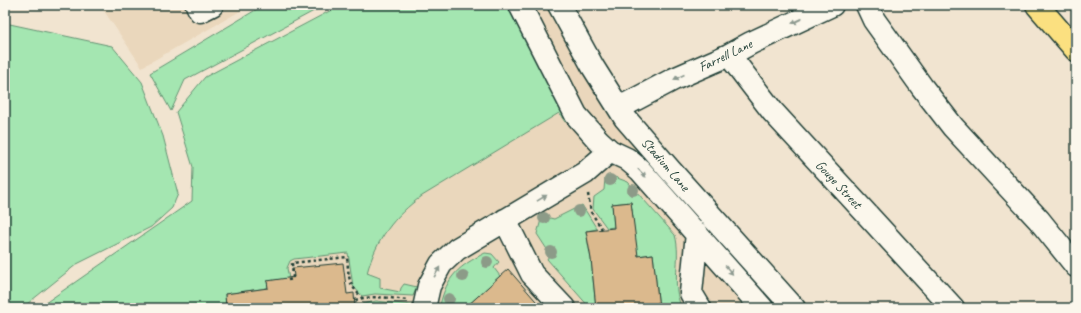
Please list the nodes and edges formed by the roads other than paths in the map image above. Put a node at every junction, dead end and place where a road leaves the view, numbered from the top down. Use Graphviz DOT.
graph roads {
  1 [pos="197,5"];
  2 [pos="212,5"];
  3 [pos="520,5"];
  4 [pos="559,5"];
  5 [pos="832,5"];
  6 [pos="867,5"];
  7 [pos="1037,5"];
  8 [pos="1076,50"];
  9 [pos="729,55"];
  10 [pos="619,108"];
  11 [pos="610,151"];
  12 [pos="505,220"];
  13 [pos="697,233"];
  14 [pos="1076,266"];
  15 [pos="424,305"];
  16 [pos="564,308"];
  17 [pos="700,308"];
  18 [pos="762,308"];
  19 [pos="794,308"];
  20 [pos="954,308"];
  1 -- 2 [label="street"];
  3 -- 11 [label="street"];
  4 -- 10 [label="street, Stadium Lane"];
  5 -- 9 [label="street, Farrell Lane, one-way"];
  6 -- 14 [label="street"];
  7 -- 8 [label="main road"];
  9 -- 10 [label="street, Farrell Lane, one-way"];
  9 -- 20 [label="street, Gouge Street"];
  10 -- 19 [label="street, Stadium Lane"];
  12 -- 11 [label="street, one-way"];
  11 -- 13 [label="street, one-way"];
  15 -- 12 [label="street, one-way"];
  12 -- 16 [label="street"];
  13 -- 17 [label="street"];
  13 -- 18 [label="street, one-way"];
}
